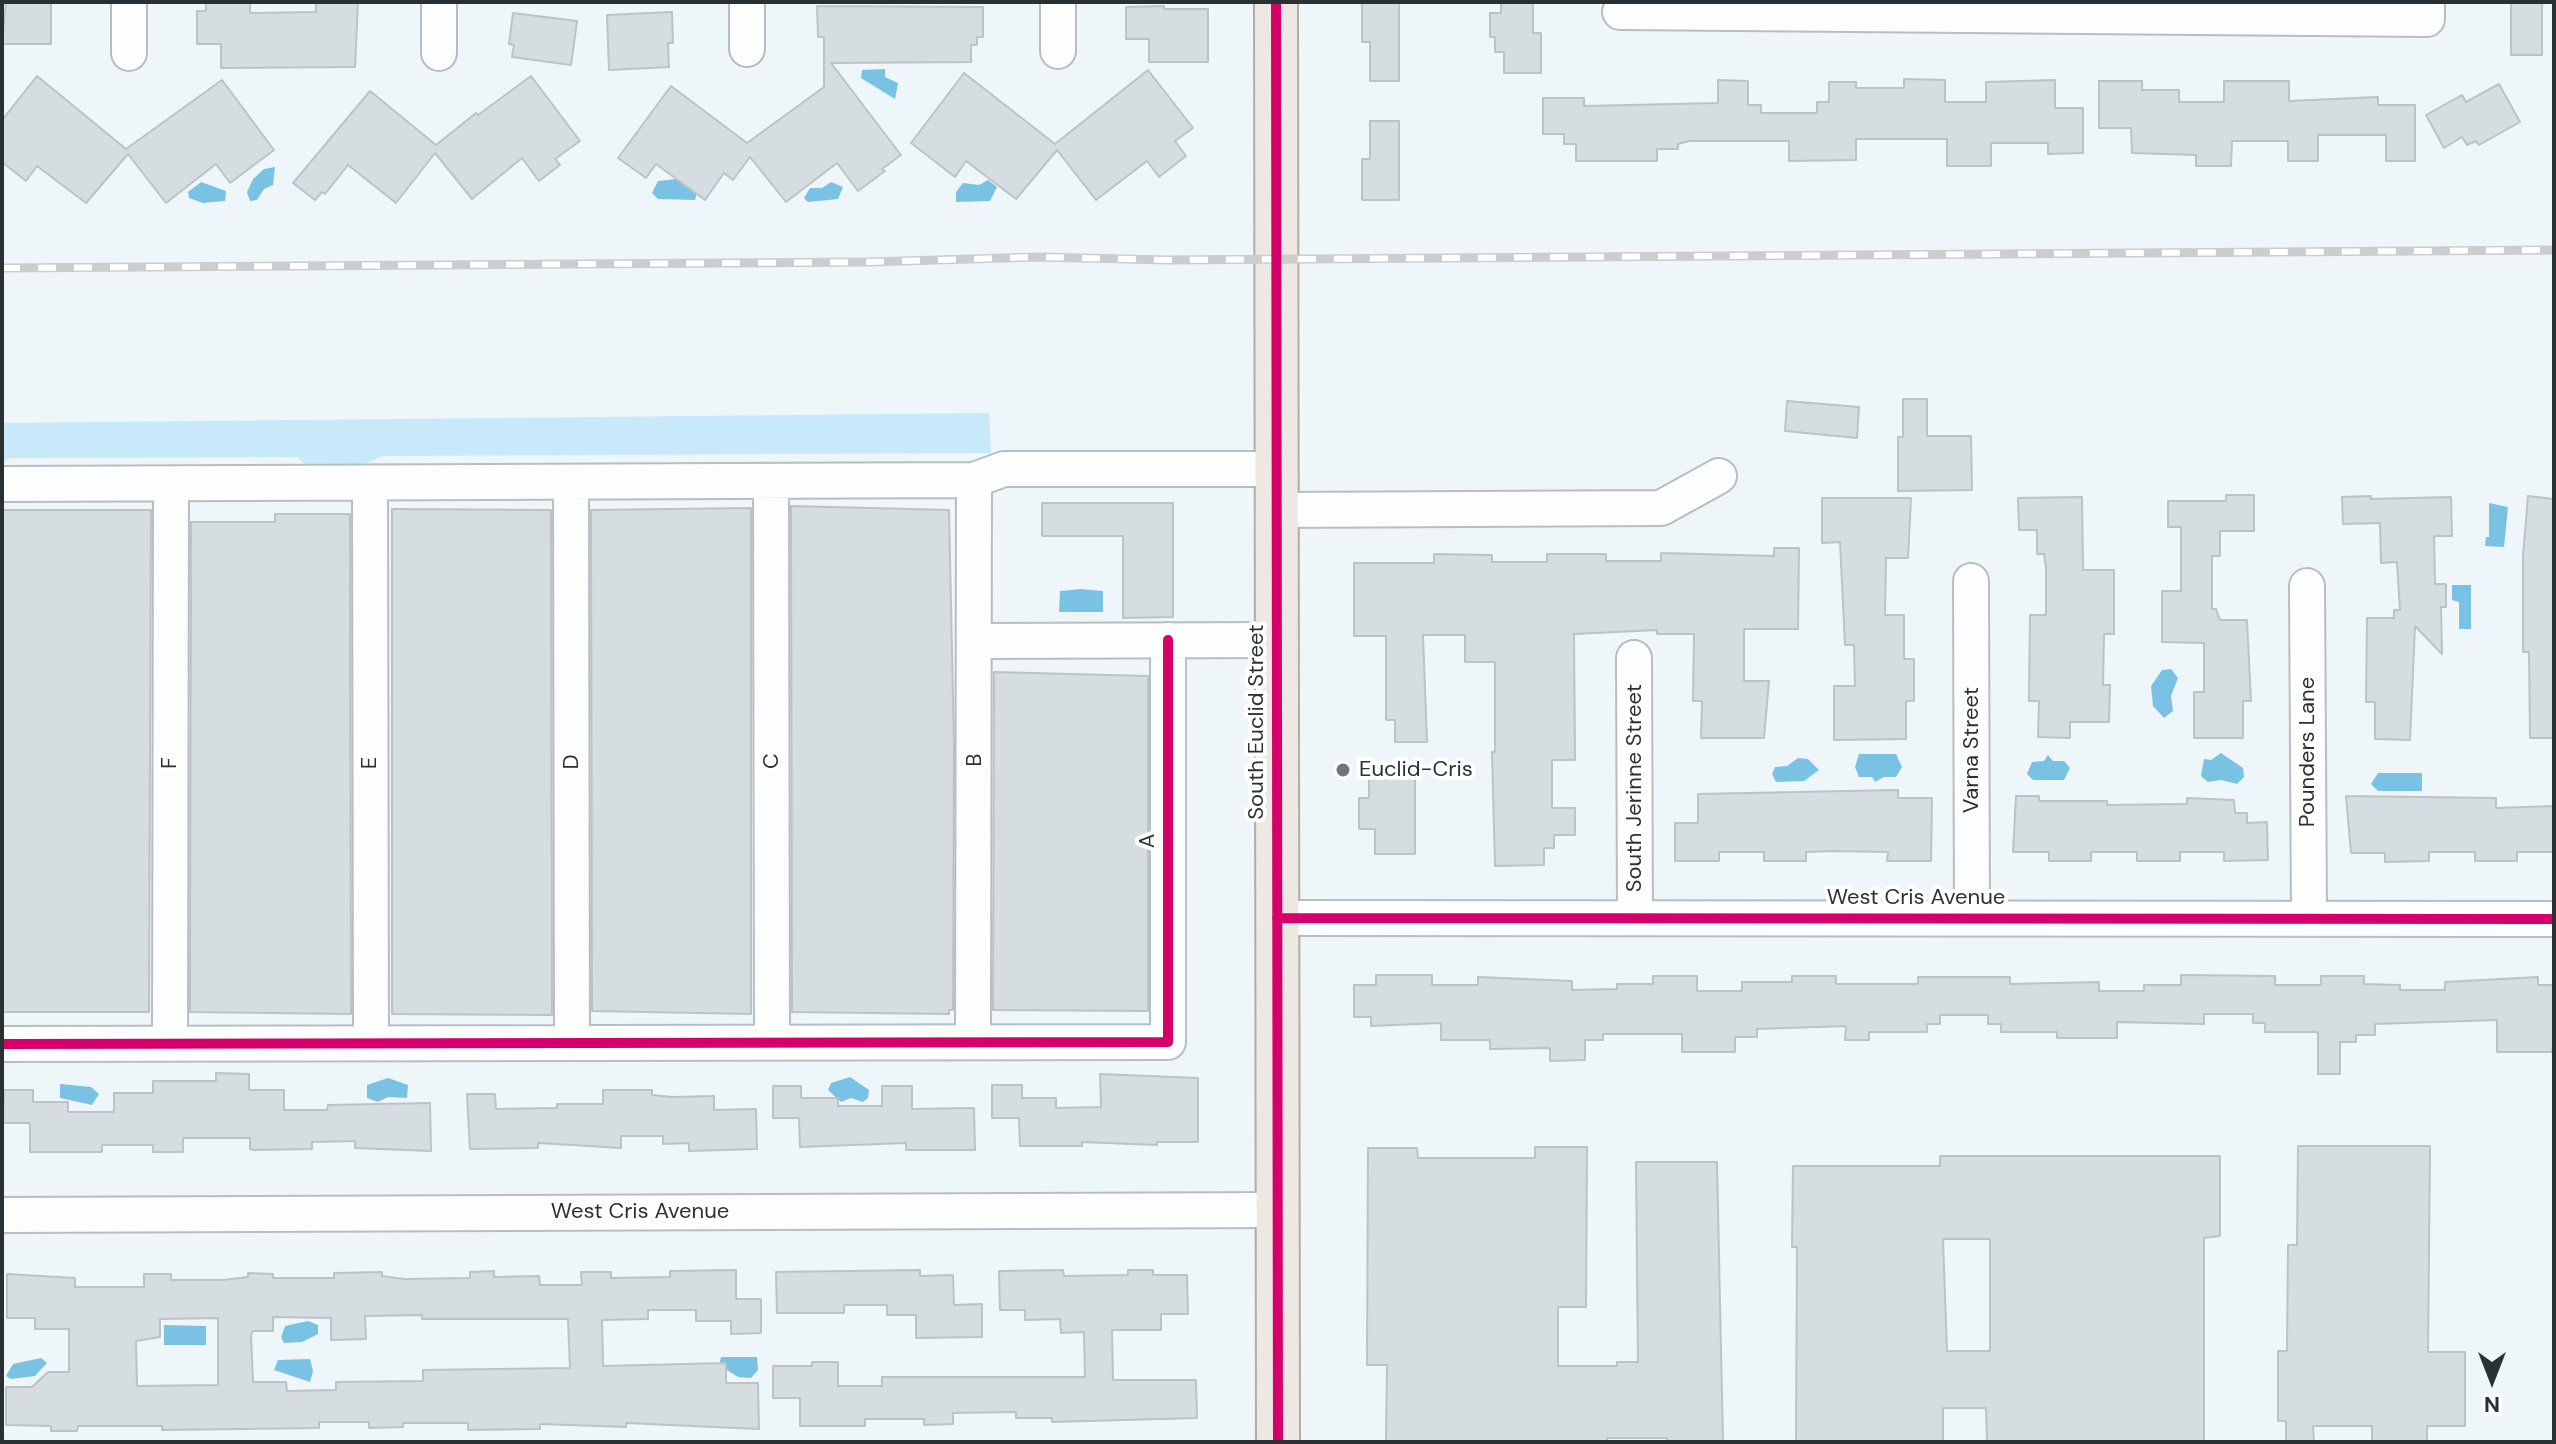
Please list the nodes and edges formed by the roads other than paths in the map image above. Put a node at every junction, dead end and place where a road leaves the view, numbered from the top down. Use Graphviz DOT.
graph roads {
  1 [pos="129,2"];
  2 [pos="439,2"];
  3 [pos="747,2"];
  4 [pos="1058,2"];
  5 [pos="1276,2"];
  6 [pos="2427,10"];
  7 [pos="1620,12"];
  8 [pos="747,49"];
  9 [pos="1058,51"];
  10 [pos="129,53"];
  11 [pos="439,53"];
  12 [pos="1719,476"];
  13 [pos="974,480"];
  14 [pos="771,481"];
  15 [pos="571,482"];
  16 [pos="2,484"];
  17 [pos="171,484"];
  18 [pos="370,484"];
  19 [pos="1277,490"];
  20 [pos="1971,581"];
  21 [pos="2307,586"];
  22 [pos="1168,640"];
  23 [pos="1278,640"];
  24 [pos="975,641"];
  25 [pos="1634,658"];
  26 [pos="1277,918"];
  27 [pos="1635,918"];
  28 [pos="1972,918"];
  29 [pos="2309,918"];
  30 [pos="2554,919"];
  31 [pos="772,1041"];
  32 [pos="973,1041"];
  33 [pos="170,1042"];
  34 [pos="572,1042"];
  35 [pos="371,1043"];
  36 [pos="2,1044"];
  37 [pos="1279,1210"];
  38 [pos="2,1215"];
  39 [pos="1278,1442"];
  1 -- 10 [label="street"];
  2 -- 11 [label="street"];
  3 -- 8 [label="street"];
  4 -- 9 [label="street"];
  5 -- 19 [label="main road, South Euclid Street"];
  6 -- 7 [label="street"];
  12 -- 19 [label="street"];
  13 -- 14 [label="street"];
  13 -- 19 [label="street"];
  13 -- 24 [label="street, B"];
  14 -- 15 [label="street"];
  14 -- 31 [label="street, C"];
  15 -- 18 [label="street"];
  15 -- 34 [label="street, D"];
  16 -- 17 [label="street"];
  17 -- 18 [label="street"];
  17 -- 33 [label="street, F"];
  18 -- 35 [label="street, E"];
  19 -- 23 [label="main road, South Euclid Street"];
  20 -- 28 [label="street, Varna Street"];
  21 -- 29 [label="street, Pounders Lane"];
  22 -- 23 [label="street"];
  22 -- 24 [label="street"];
  22 -- 32 [label="street, A"];
  23 -- 26 [label="main road, South Euclid Street"];
  24 -- 32 [label="street, B"];
  25 -- 27 [label="street, South Jerinne Street"];
  26 -- 27 [label="street, West Cris Avenue"];
  26 -- 37 [label="main road, South Euclid Street"];
  27 -- 28 [label="street, West Cris Avenue"];
  28 -- 29 [label="street, West Cris Avenue"];
  29 -- 30 [label="street, West Cris Avenue"];
  31 -- 32 [label="street"];
  31 -- 34 [label="street"];
  33 -- 35 [label="street"];
  33 -- 36 [label="street"];
  34 -- 35 [label="street"];
  37 -- 38 [label="street, West Cris Avenue"];
  37 -- 39 [label="main road, South Euclid Street"];
}
